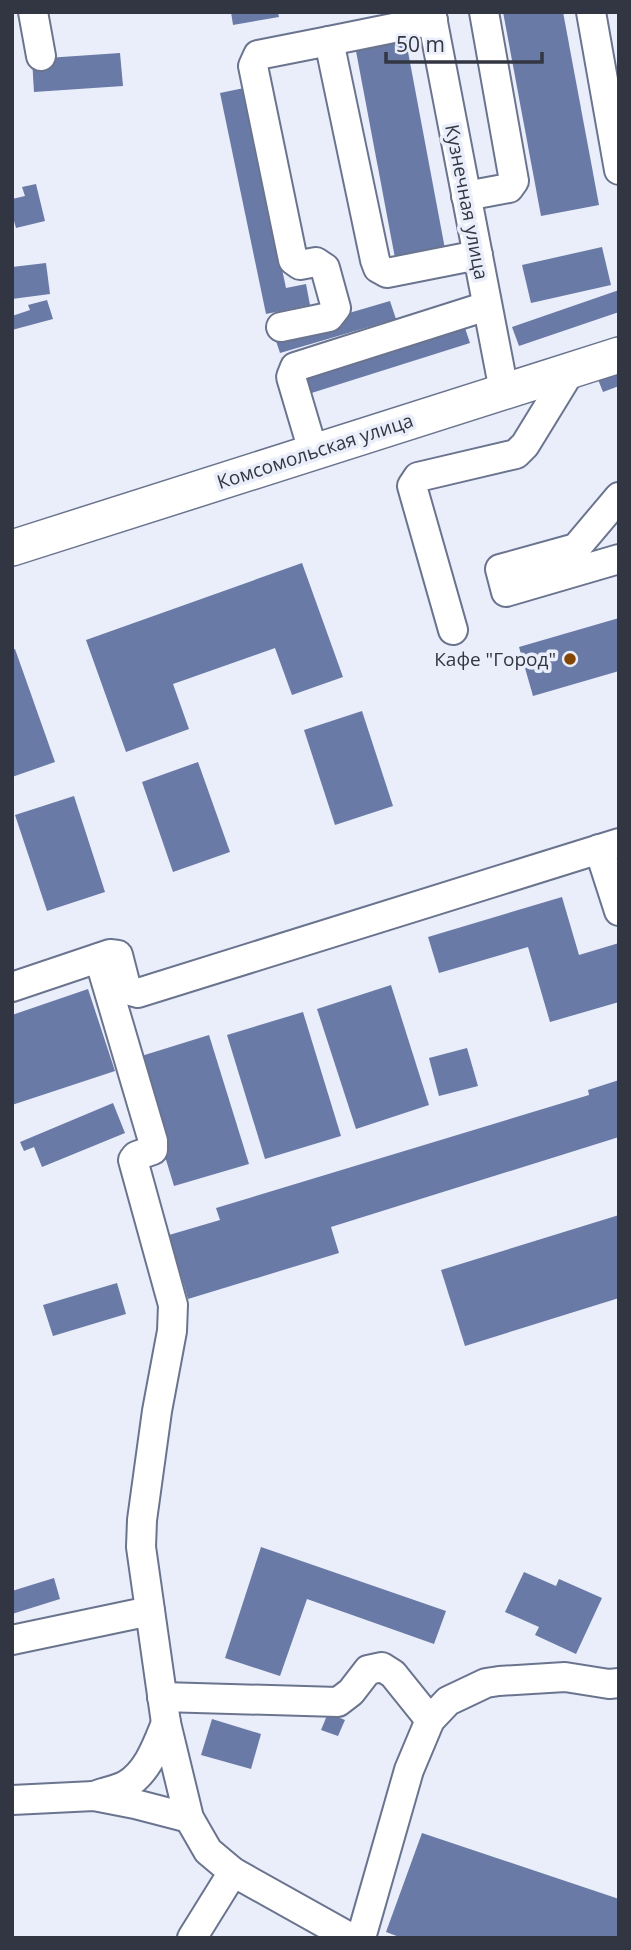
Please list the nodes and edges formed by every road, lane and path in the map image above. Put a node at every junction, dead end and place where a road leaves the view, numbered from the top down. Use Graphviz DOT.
graph roads {
  1 [pos="33,12"];
  2 [pos="484,12"];
  3 [pos="591,12"];
  4 [pos="432,16"];
  5 [pos="329,41"];
  6 [pos="608,50"];
  7 [pos="41,56"];
  8 [pos="619,170"];
  9 [pos="466,196"];
  10 [pos="478,255"];
  11 [pos="487,306"];
  12 [pos="281,327"];
  13 [pos="619,355"];
  14 [pos="571,370"];
  15 [pos="503,391"];
  16 [pos="313,451"];
  17 [pos="619,497"];
  18 [pos="12,548"];
  19 [pos="619,559"];
  20 [pos="453,630"];
  21 [pos="609,846"];
  22 [pos="619,911"];
  23 [pos="99,958"];
  24 [pos="12,987"];
  25 [pos="150,1611"];
  26 [pos="12,1640"];
  27 [pos="619,1682"];
  28 [pos="164,1710"];
  29 [pos="430,1720"];
  30 [pos="94,1796"];
  31 [pos="12,1800"];
  32 [pos="189,1818"];
  33 [pos="233,1872"];
  34 [pos="192,1938"];
  35 [pos="351,1938"];
  36 [pos="361,1938"];
  1 -- 7 [label="street"];
  2 -- 9 [label="street"];
  3 -- 6 [label="street"];
  4 -- 5 [label="street"];
  4 -- 9 [label="street, Кузнечная улица"];
  5 -- 10 [label="street"];
  5 -- 12 [label="street"];
  6 -- 8 [label="street"];
  9 -- 10 [label="street, Кузнечная улица"];
  10 -- 11 [label="street, Кузнечная улица"];
  11 -- 15 [label="street, Кузнечная улица"];
  11 -- 16 [label="street"];
  13 -- 14 [label="main road, Комсомольская улица"];
  14 -- 15 [label="main road, Комсомольская улица"];
  14 -- 20 [label="street"];
  15 -- 16 [label="main road, Комсомольская улица"];
  16 -- 18 [label="main road, Комсомольская улица"];
  17 -- 19 [label="street"];
  21 -- 22 [label="street"];
  21 -- 23 [label="street"];
  23 -- 24 [label="street"];
  23 -- 25 [label="street"];
  25 -- 26 [label="street"];
  25 -- 28 [label="street"];
  27 -- 29 [label="street"];
  28 -- 29 [label="street"];
  28 -- 30 [label="street"];
  28 -- 32 [label="street"];
  29 -- 36 [label="street"];
  30 -- 31 [label="street"];
  30 -- 32 [label="street"];
  32 -- 33 [label="street"];
  33 -- 34 [label="street"];
  33 -- 35 [label="street"];
}
